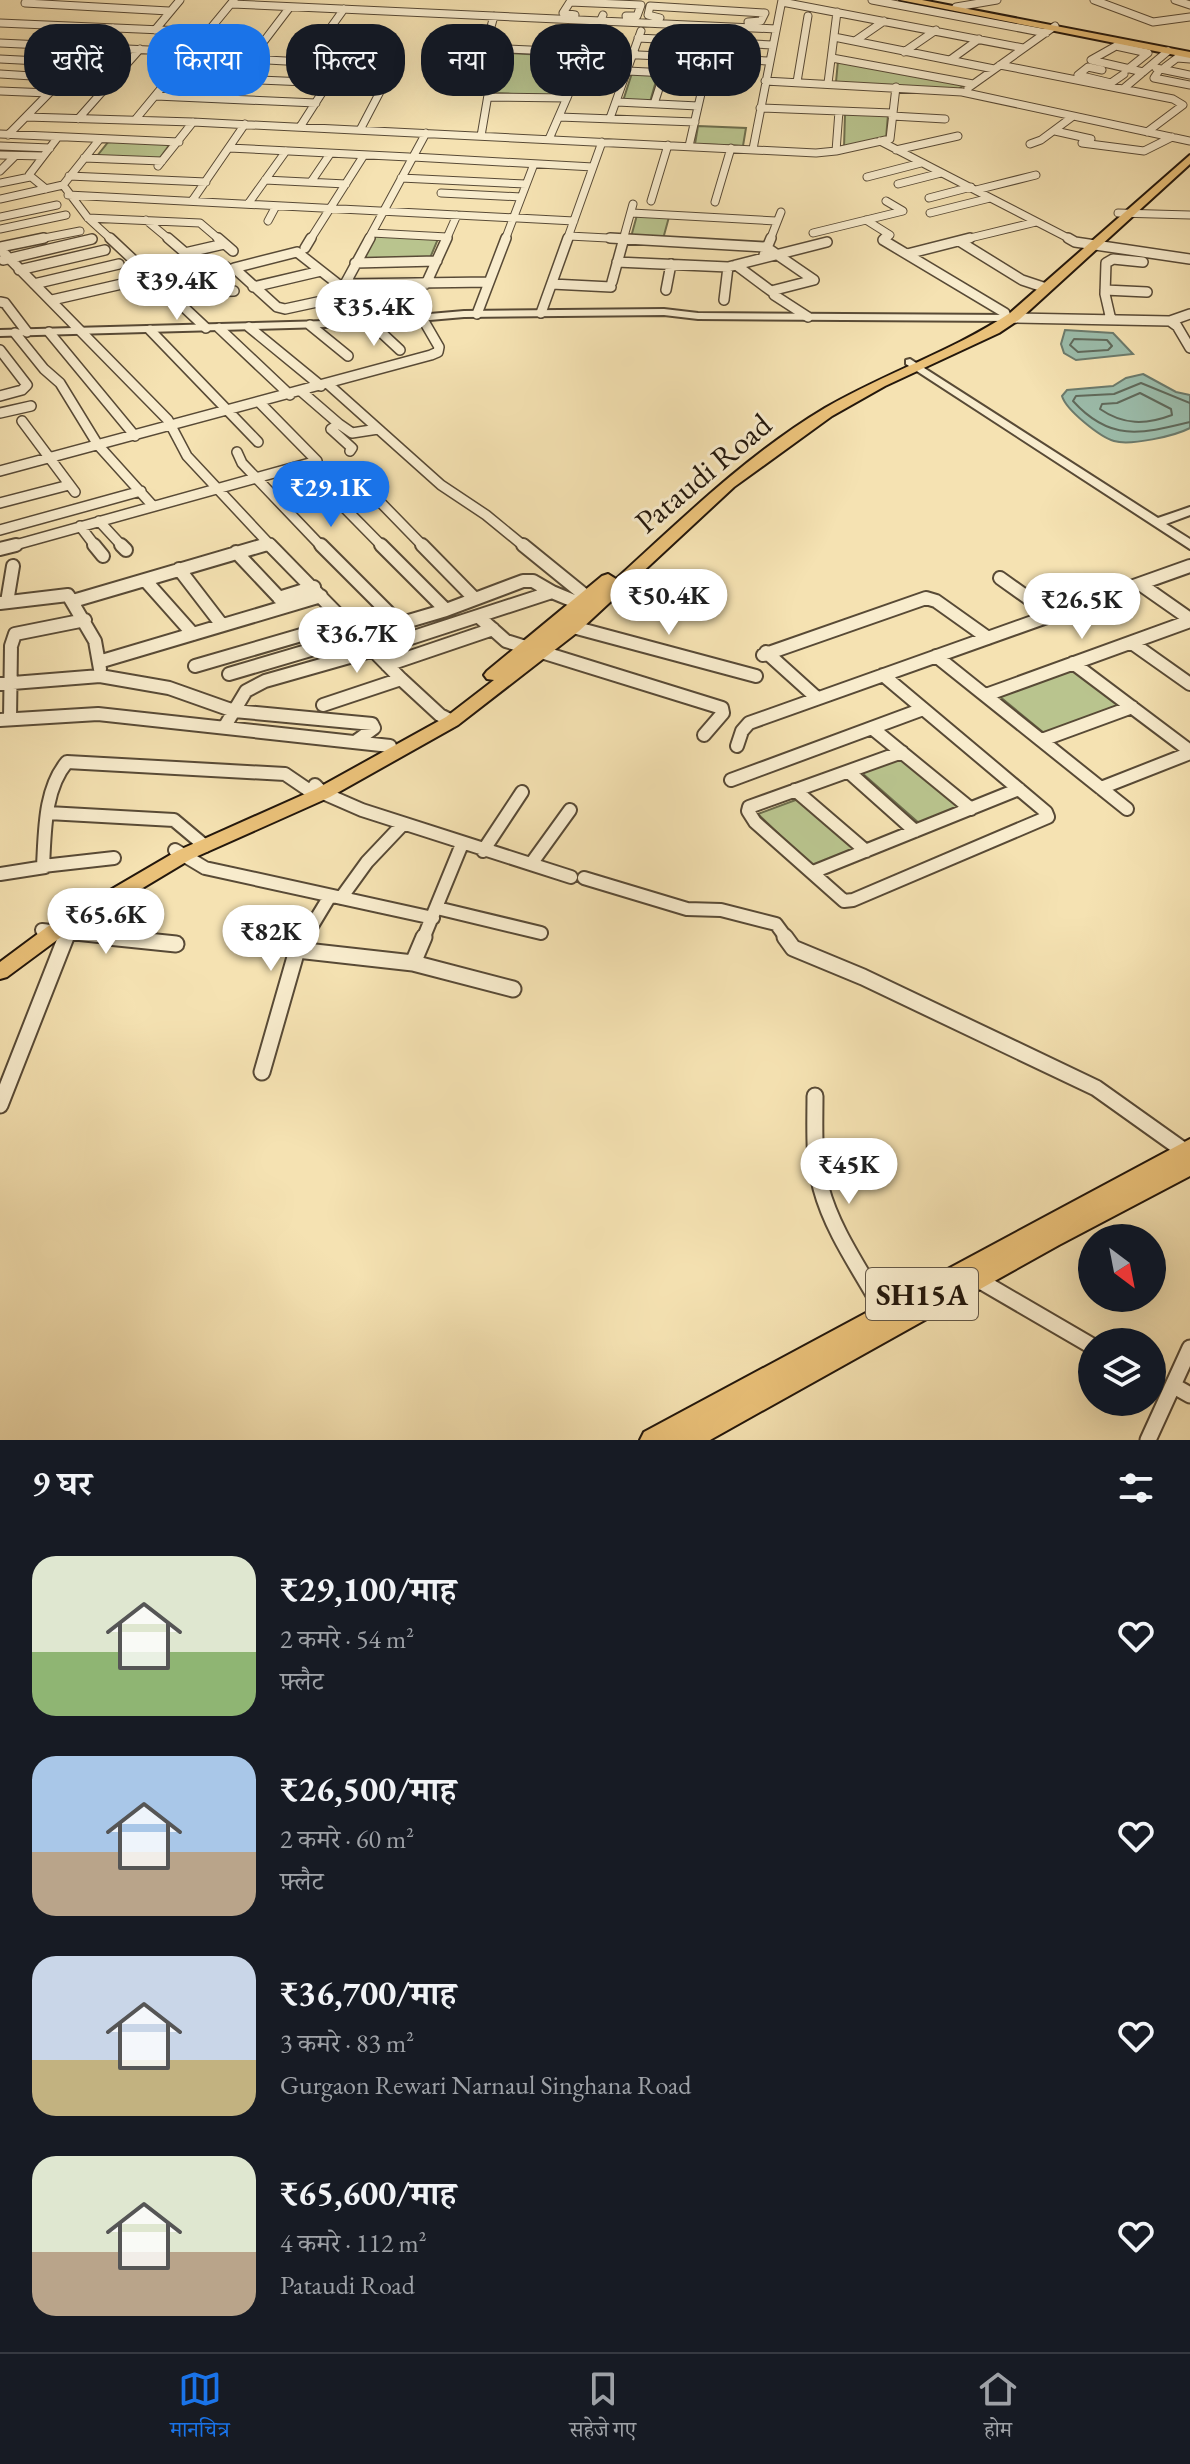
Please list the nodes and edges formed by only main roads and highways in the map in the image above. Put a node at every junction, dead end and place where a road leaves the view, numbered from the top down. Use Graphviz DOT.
graph roads {
  1 [pos="905,0"];
  2 [pos="918,0"];
  3 [pos="1051,29"];
  4 [pos="1190,55"];
  5 [pos="1190,148"];
  6 [pos="1190,158"];
  7 [pos="1124,214"];
  8 [pos="701,503"];
  9 [pos="532,650"];
  10 [pos="446,718"];
  11 [pos="315,789"];
  12 [pos="54,932"];
  13 [pos="0,959"];
  14 [pos="0,972"];
  15 [pos="1189,1155"];
  16 [pos="653,1440"];
  17 [pos="687,1440"];
  1 -- 3 [label="highway"];
  2 -- 3 [label="highway"];
  3 -- 4 [label="highway"];
  3 -- 4 [label="highway"];
  5 -- 7 [label="main road"];
  6 -- 7 [label="main road, Pataudi Road"];
  7 -- 8 [label="main road, Pataudi Road"];
  8 -- 9 [label="main road"];
  8 -- 9 [label="main road, Pataudi Road"];
  9 -- 10 [label="main road, Pataudi Road"];
  10 -- 11 [label="main road, Pataudi Road"];
  10 -- 11 [label="main road"];
  11 -- 12 [label="main road, Pataudi Road"];
  12 -- 13 [label="main road"];
  12 -- 14 [label="main road, Pataudi Road"];
  15 -- 16 [label="main road, SH15A"];
  15 -- 17 [label="main road, SH15A"];
}
